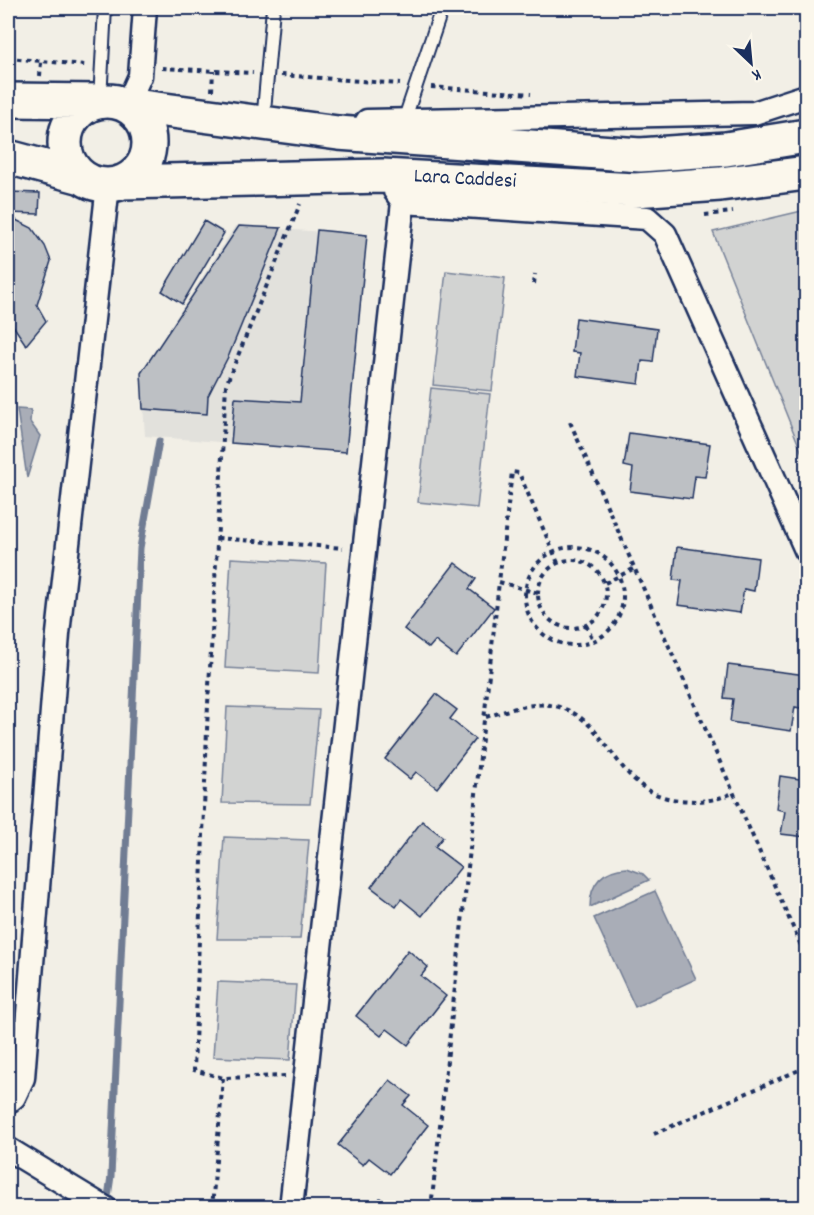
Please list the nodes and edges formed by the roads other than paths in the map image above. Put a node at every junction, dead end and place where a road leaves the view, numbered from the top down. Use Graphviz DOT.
graph roads {
  1 [pos="145,8"];
  2 [pos="273,8"];
  3 [pos="442,8"];
  4 [pos="104,11"];
  5 [pos="807,96"];
  6 [pos="8,100"];
  7 [pos="114,103"];
  8 [pos="404,121"];
  9 [pos="263,123"];
  10 [pos="807,136"];
  11 [pos="8,157"];
  12 [pos="807,173"];
  13 [pos="383,176"];
  14 [pos="104,181"];
  15 [pos="403,202"];
  16 [pos="807,550"];
  17 [pos="8,1102"];
  18 [pos="8,1149"];
  19 [pos="105,1208"];
  20 [pos="291,1208"];
  1 -- 7 [label="street"];
  2 -- 9 [label="lane"];
  3 -- 8 [label="lane"];
  4 -- 7 [label="lane"];
  5 -- 8 [label="street"];
  6 -- 7 [label="main road, Lara Caddesi"];
  7 -- 9 [label="main road, Lara Caddesi"];
  7 -- 14 [label="main road"];
  7 -- 14 [label="main road"];
  8 -- 9 [label="street"];
  9 -- 10 [label="main road, Lara Caddesi"];
  11 -- 14 [label="main road, Lara Caddesi"];
  12 -- 13 [label="main road, Lara Caddesi"];
  13 -- 14 [label="main road, Lara Caddesi"];
  13 -- 15 [label="street"];
  14 -- 17 [label="street"];
  15 -- 16 [label="street"];
  15 -- 20 [label="street"];
  18 -- 19 [label="street"];
}
